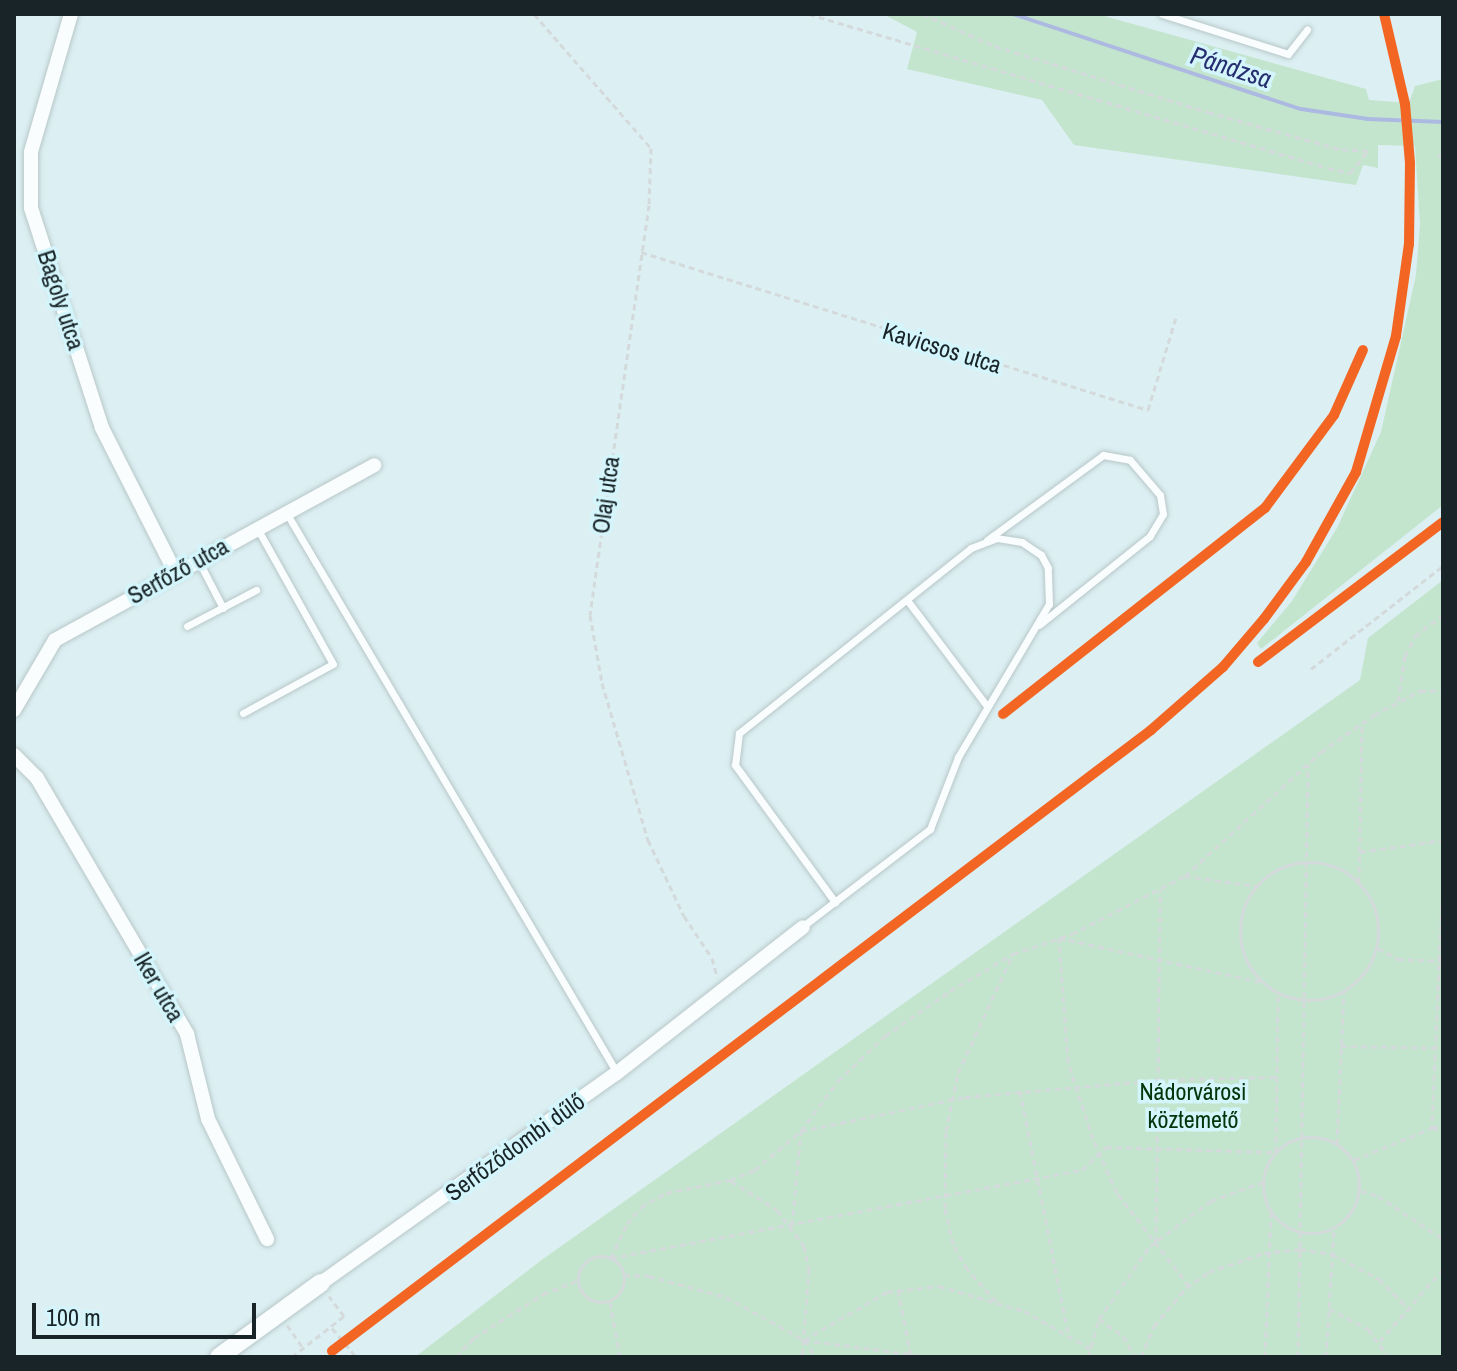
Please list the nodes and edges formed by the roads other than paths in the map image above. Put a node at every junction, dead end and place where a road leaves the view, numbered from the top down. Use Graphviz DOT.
graph roads {
  1 [pos="71,14"];
  2 [pos="1162,14"];
  3 [pos="1307,30"];
  4 [pos="374,465"];
  5 [pos="286,512"];
  6 [pos="257,528"];
  7 [pos="986,541"];
  8 [pos="198,560"];
  9 [pos="175,572"];
  10 [pos="256,590"];
  11 [pos="907,600"];
  12 [pos="223,608"];
  13 [pos="187,626"];
  14 [pos="1034,629"];
  15 [pos="987,706"];
  16 [pos="14,710"];
  17 [pos="243,713"];
  18 [pos="14,755"];
  19 [pos="835,902"];
  20 [pos="803,927"];
  21 [pos="617,1073"];
  22 [pos="267,1239"];
  23 [pos="321,1283"];
  24 [pos="219,1357"];
  1 -- 9 [label="street, Bagoly utca"];
  2 -- 3 [label="lane"];
  4 -- 5 [label="street, Serfőző utca"];
  5 -- 6 [label="street, Serfőző utca"];
  5 -- 21 [label="lane"];
  6 -- 8 [label="street, Serfőző utca"];
  6 -- 17 [label="lane"];
  7 -- 11 [label="lane"];
  7 -- 14 [label="lane"];
  7 -- 14 [label="lane"];
  8 -- 9 [label="street, Serfőző utca"];
  8 -- 12 [label="lane"];
  9 -- 16 [label="street, Serfőző utca"];
  10 -- 12 [label="lane"];
  11 -- 15 [label="lane"];
  11 -- 19 [label="lane"];
  12 -- 13 [label="lane"];
  14 -- 15 [label="lane"];
  15 -- 19 [label="lane"];
  18 -- 22 [label="street, Iker utca"];
  19 -- 20 [label="lane"];
  20 -- 21 [label="street, Serfőződombi dűlő"];
  21 -- 23 [label="street, Serfőződombi dűlő"];
  23 -- 24 [label="street, Serfőződombi dűlő"];
}
